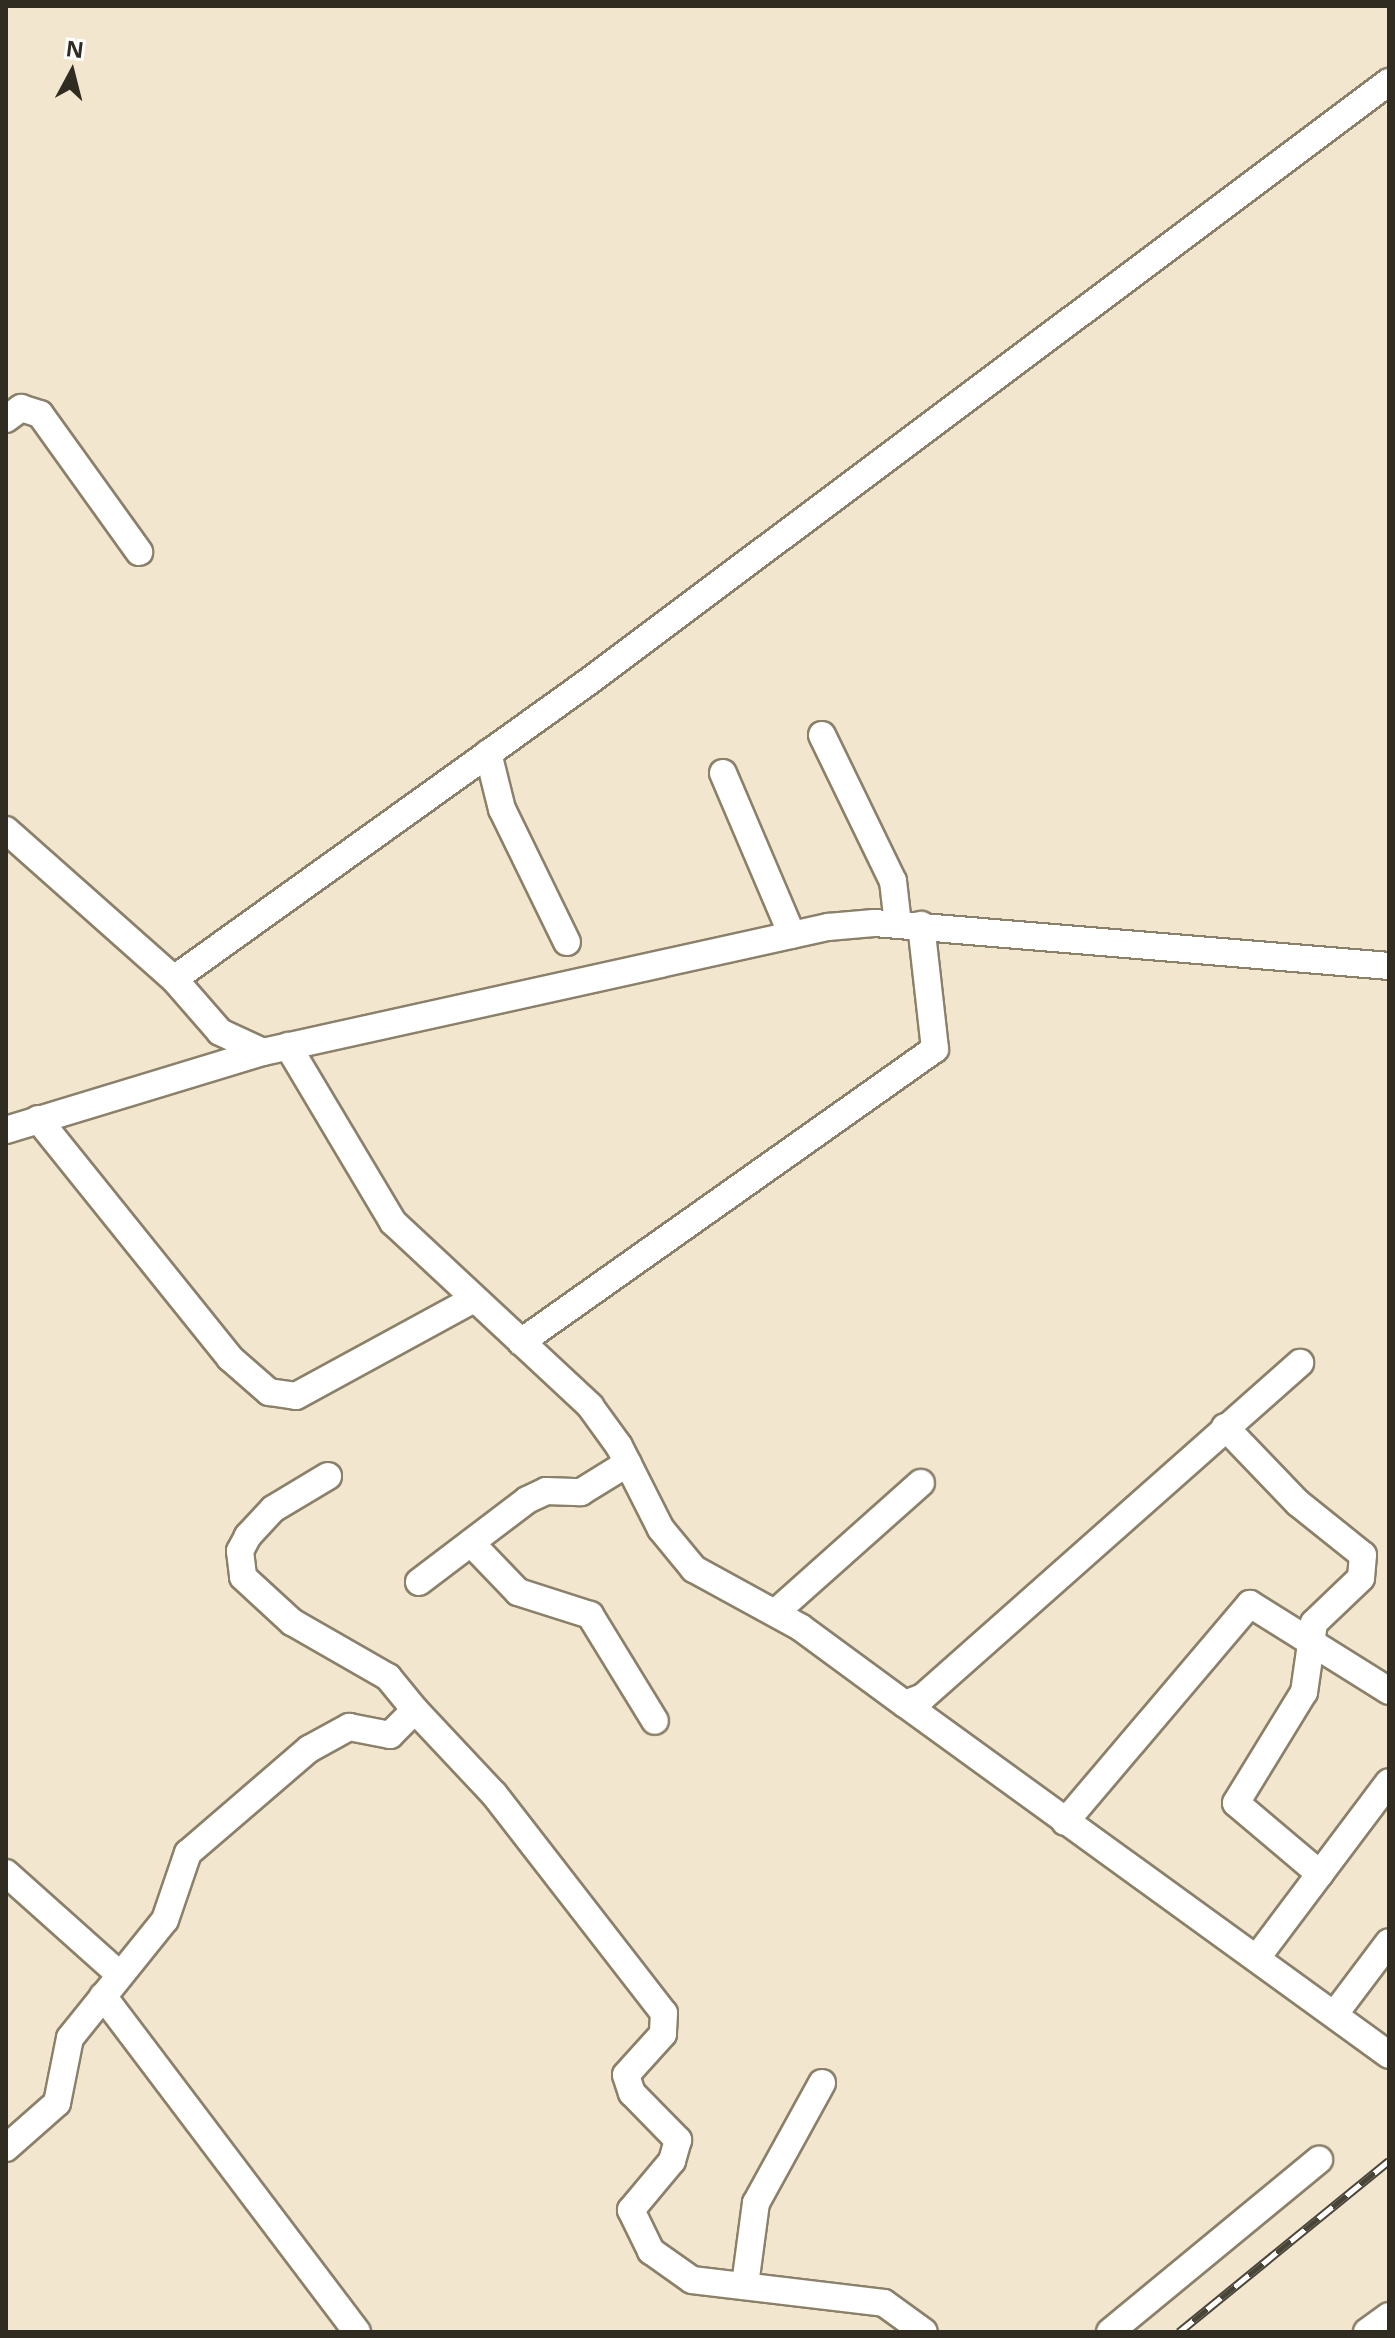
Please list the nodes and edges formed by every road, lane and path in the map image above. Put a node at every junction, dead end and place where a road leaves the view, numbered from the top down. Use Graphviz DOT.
graph roads {
  1 [pos="1389,82"];
  2 [pos="6,419"];
  3 [pos="139,552"];
  4 [pos="822,735"];
  5 [pos="488,753"];
  6 [pos="723,773"];
  7 [pos="6,830"];
  8 [pos="910,925"];
  9 [pos="792,935"];
  10 [pos="567,942"];
  11 [pos="1389,966"];
  12 [pos="174,979"];
  13 [pos="276,1049"];
  14 [pos="38,1119"];
  15 [pos="6,1130"];
  16 [pos="474,1299"];
  17 [pos="521,1342"];
  18 [pos="1300,1363"];
  19 [pos="1225,1427"];
  20 [pos="628,1463"];
  21 [pos="328,1476"];
  22 [pos="921,1483"];
  23 [pos="471,1543"];
  24 [pos="419,1582"];
  25 [pos="776,1612"];
  26 [pos="1310,1638"];
  27 [pos="1389,1691"];
  28 [pos="905,1704"];
  29 [pos="415,1710"];
  30 [pos="655,1721"];
  31 [pos="1389,1782"];
  32 [pos="1065,1822"];
  33 [pos="6,1873"];
  34 [pos="1320,1874"];
  35 [pos="1389,1942"];
  36 [pos="1259,1955"];
  37 [pos="112,1985"];
  38 [pos="1337,2011"];
  39 [pos="1389,2055"];
  40 [pos="822,2083"];
  41 [pos="6,2148"];
  42 [pos="1319,2160"];
  43 [pos="745,2285"];
  44 [pos="1389,2316"];
  45 [pos="357,2332"];
  46 [pos="924,2332"];
  47 [pos="1110,2332"];
  48 [pos="1367,2332"];
  1 -- 5 [label="street"];
  2 -- 3 [label="street"];
  4 -- 8 [label="street"];
  5 -- 10 [label="street"];
  5 -- 12 [label="street"];
  6 -- 9 [label="street"];
  7 -- 12 [label="street"];
  8 -- 9 [label="street"];
  8 -- 11 [label="street"];
  8 -- 17 [label="street"];
  9 -- 13 [label="street"];
  12 -- 13 [label="street"];
  13 -- 14 [label="street"];
  13 -- 16 [label="street"];
  14 -- 15 [label="street"];
  14 -- 16 [label="street"];
  16 -- 17 [label="street"];
  17 -- 20 [label="street"];
  18 -- 19 [label="street"];
  19 -- 26 [label="street"];
  19 -- 28 [label="street"];
  20 -- 23 [label="street"];
  20 -- 25 [label="street"];
  21 -- 29 [label="street"];
  22 -- 25 [label="street"];
  23 -- 24 [label="street"];
  23 -- 30 [label="street"];
  25 -- 28 [label="street"];
  26 -- 27 [label="street"];
  26 -- 32 [label="street"];
  26 -- 34 [label="street"];
  28 -- 32 [label="street"];
  29 -- 37 [label="street"];
  29 -- 43 [label="street"];
  31 -- 34 [label="street"];
  32 -- 36 [label="street"];
  33 -- 37 [label="street"];
  34 -- 36 [label="street"];
  35 -- 38 [label="street"];
  36 -- 38 [label="street"];
  37 -- 41 [label="street"];
  37 -- 45 [label="street"];
  38 -- 39 [label="street"];
  40 -- 43 [label="street"];
  42 -- 47 [label="street"];
  43 -- 46 [label="street"];
  44 -- 48 [label="street"];
}
